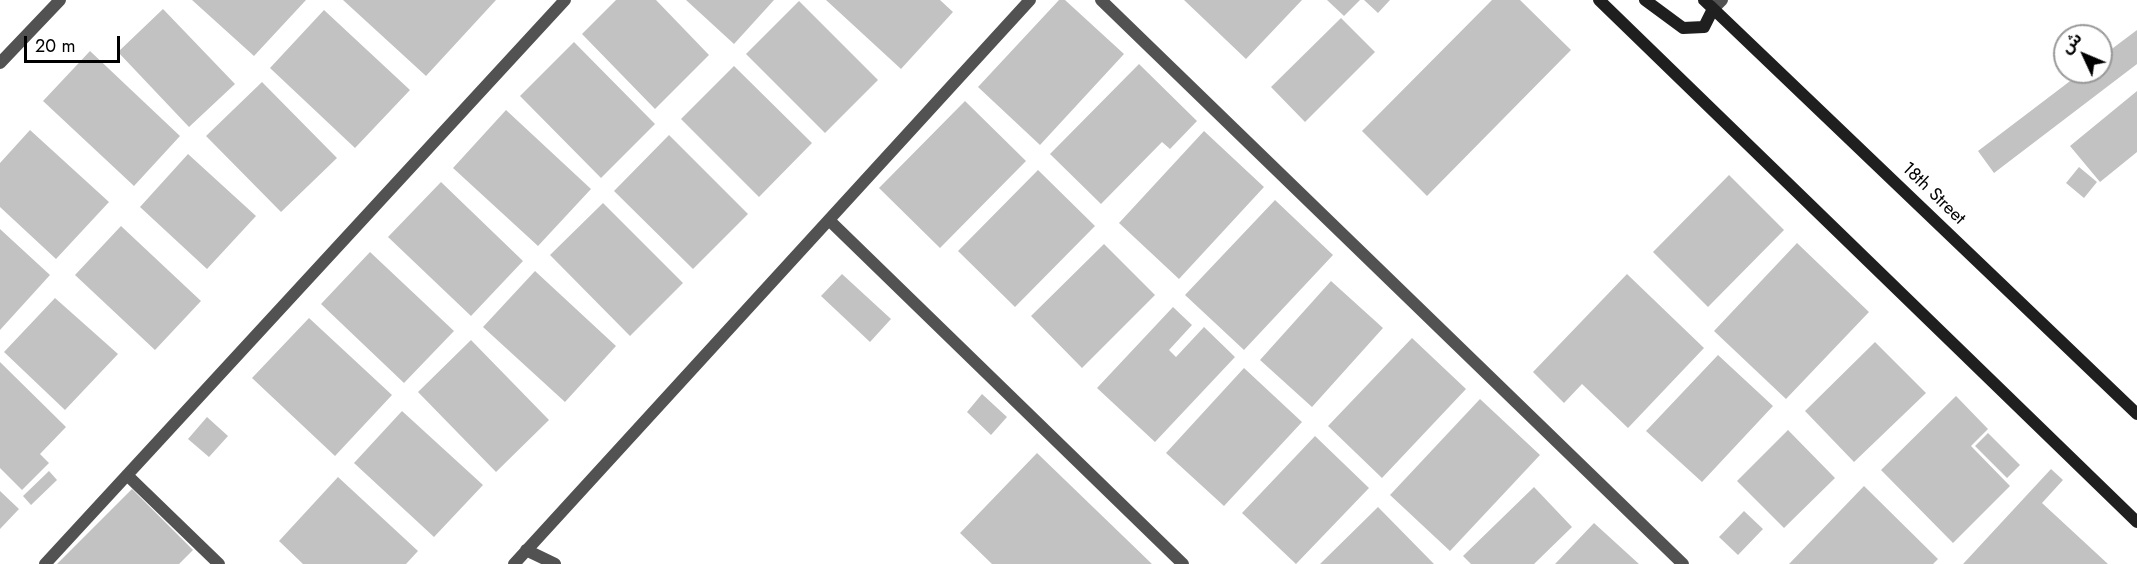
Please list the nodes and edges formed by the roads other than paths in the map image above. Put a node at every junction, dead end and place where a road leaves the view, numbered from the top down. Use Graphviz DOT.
graph roads {
  1 [pos="60,0"];
  2 [pos="565,0"];
  3 [pos="1030,0"];
  4 [pos="1101,0"];
  5 [pos="1599,0"];
  6 [pos="1645,0"];
  7 [pos="1704,0"];
  8 [pos="1718,5"];
  9 [pos="0,63"];
  10 [pos="830,220"];
  11 [pos="2137,414"];
  12 [pos="127,475"];
  13 [pos="2137,522"];
  14 [pos="526,550"];
  15 [pos="45,564"];
  16 [pos="219,564"];
  17 [pos="514,564"];
  18 [pos="555,564"];
  19 [pos="1183,564"];
  20 [pos="1683,564"];
  1 -- 9 [label="street"];
  2 -- 12 [label="street"];
  3 -- 10 [label="street"];
  4 -- 20 [label="street"];
  5 -- 13 [label="street"];
  6 -- 8 [label="street"];
  7 -- 8 [label="street, 18th Street"];
  8 -- 11 [label="street, 18th Street"];
  10 -- 14 [label="street"];
  10 -- 19 [label="street"];
  12 -- 15 [label="street"];
  12 -- 16 [label="street"];
  14 -- 17 [label="street"];
  14 -- 18 [label="street"];
}
